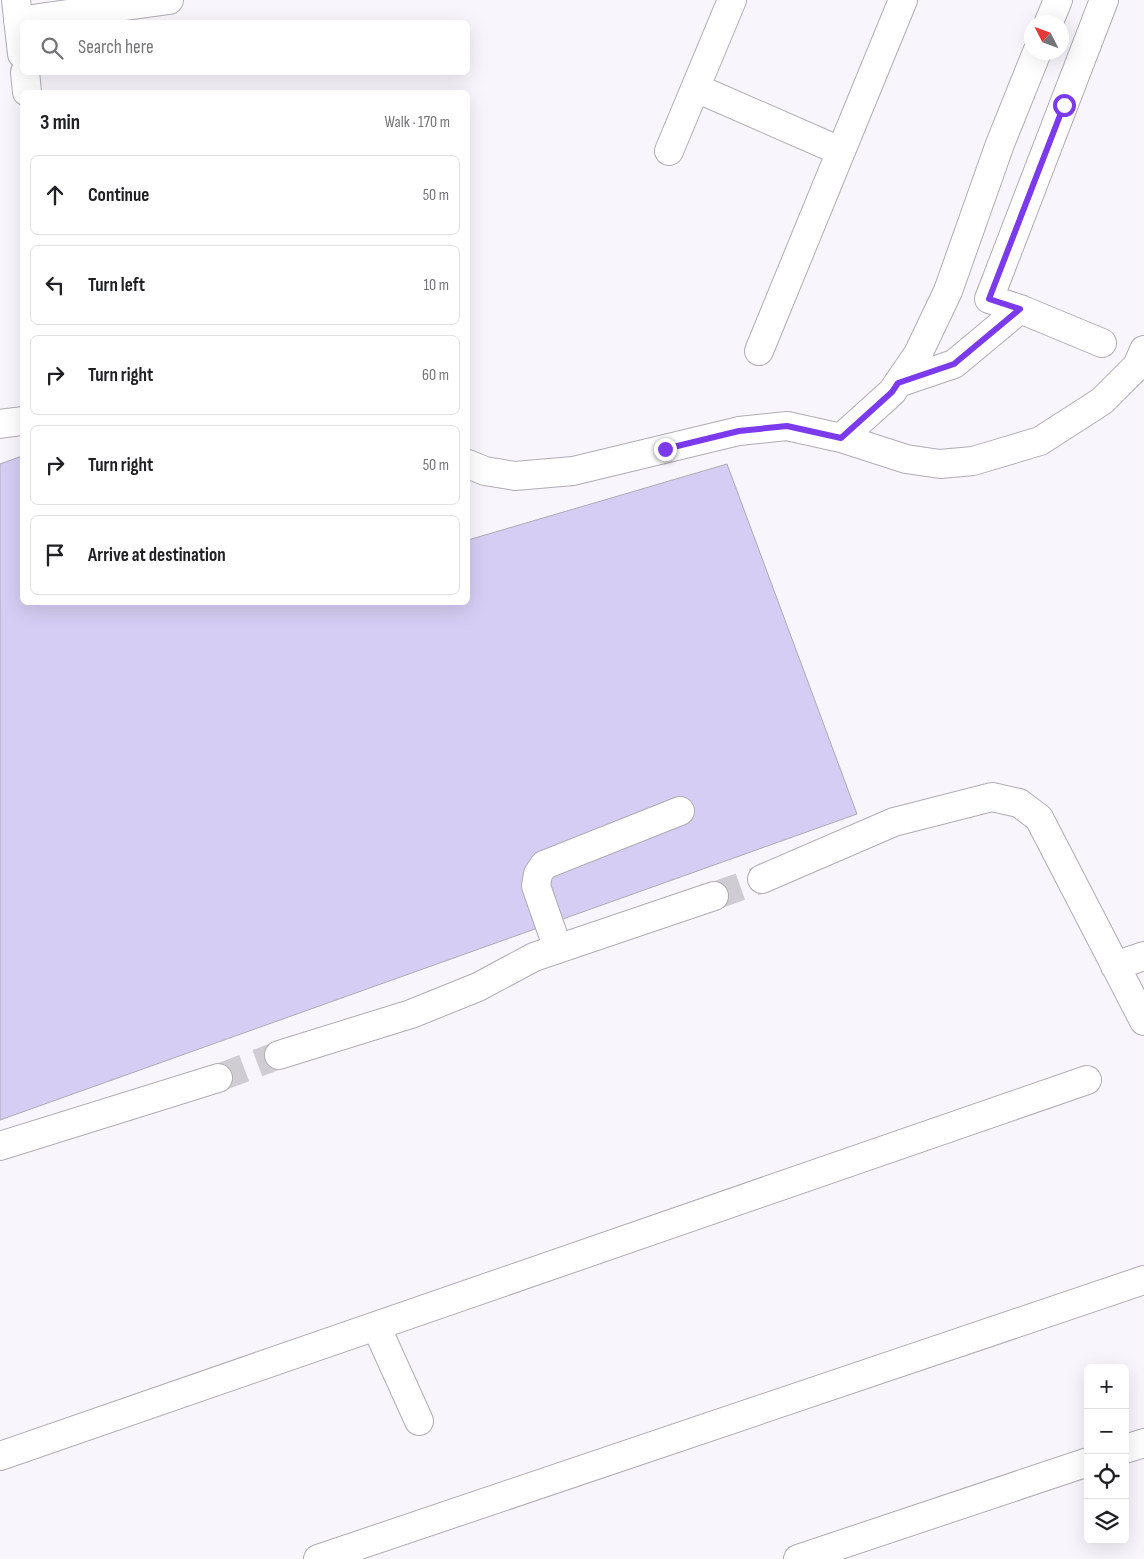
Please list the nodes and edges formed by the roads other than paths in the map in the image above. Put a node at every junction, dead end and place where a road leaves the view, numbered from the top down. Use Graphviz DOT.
graph roads {
  1 [pos="169,0"];
  2 [pos="732,0"];
  3 [pos="903,0"];
  4 [pos="1058,0"];
  5 [pos="1104,0"];
  6 [pos="17,11"];
  7 [pos="1052,15"];
  8 [pos="20,37"];
  9 [pos="1034,60"];
  10 [pos="25,75"];
  11 [pos="696,88"];
  12 [pos="27,90"];
  13 [pos="840,150"];
  14 [pos="669,151"];
  15 [pos="1020,309"];
  16 [pos="1102,343"];
  17 [pos="1144,350"];
  18 [pos="759,351"];
  19 [pos="898,383"];
  20 [pos="20,421"];
  21 [pos="0,424"];
  22 [pos="841,438"];
  23 [pos="470,465"];
  24 [pos="680,811"];
  25 [pos="762,879"];
  26 [pos="714,896"];
  27 [pos="558,949"];
  28 [pos="1144,956"];
  29 [pos="1116,966"];
  30 [pos="1144,1020"];
  31 [pos="280,1055"];
  32 [pos="218,1078"];
  33 [pos="1087,1080"];
  34 [pos="0,1146"];
  35 [pos="1144,1280"];
  36 [pos="376,1326"];
  37 [pos="419,1421"];
  38 [pos="1144,1443"];
  39 [pos="1129,1448"];
  40 [pos="0,1456"];
  41 [pos="1084,1463"];
  42 [pos="318,1559"];
  43 [pos="798,1559"];
  1 -- 6 [label="street"];
  2 -- 11 [label="street"];
  3 -- 13 [label="street"];
  4 -- 7 [label="street"];
  5 -- 15 [label="street"];
  6 -- 8 [label="street"];
  9 -- 19 [label="street"];
  10 -- 12 [label="street"];
  11 -- 13 [label="street"];
  11 -- 14 [label="street"];
  13 -- 18 [label="street"];
  15 -- 16 [label="street"];
  15 -- 19 [label="street"];
  17 -- 22 [label="street"];
  19 -- 22 [label="street"];
  20 -- 21 [label="street"];
  22 -- 23 [label="street"];
  24 -- 27 [label="street"];
  25 -- 29 [label="street"];
  26 -- 27 [label="street"];
  27 -- 31 [label="street"];
  28 -- 29 [label="street"];
  29 -- 30 [label="street"];
  32 -- 34 [label="street"];
  33 -- 36 [label="street"];
  35 -- 42 [label="street"];
  36 -- 37 [label="street"];
  36 -- 40 [label="street"];
  38 -- 39 [label="street"];
  41 -- 43 [label="street"];
}
